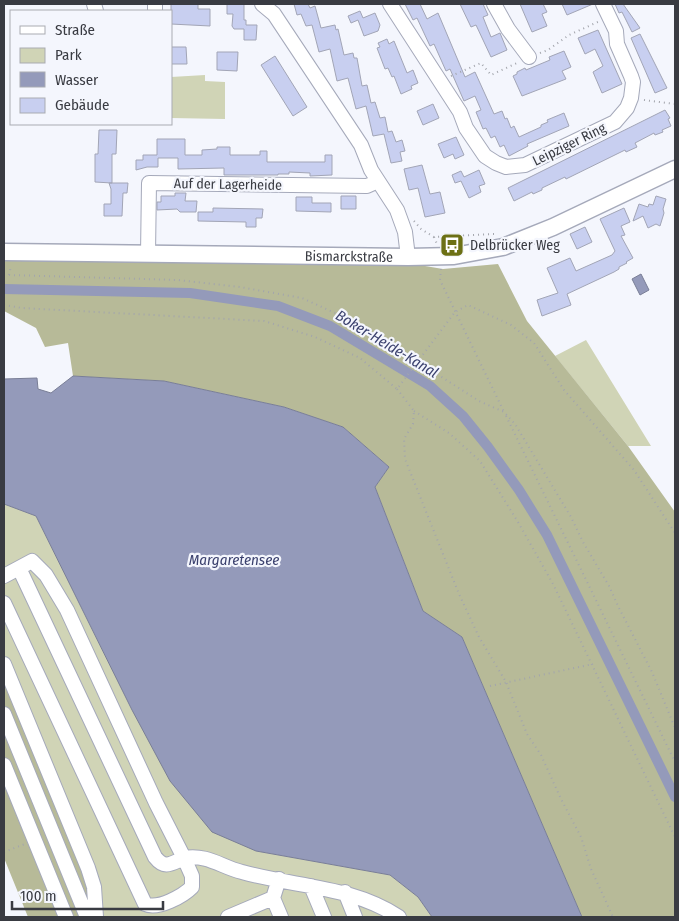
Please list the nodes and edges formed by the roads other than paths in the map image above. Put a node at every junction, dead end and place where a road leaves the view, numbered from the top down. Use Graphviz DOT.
graph roads {
  1 [pos="262,4"];
  2 [pos="390,4"];
  3 [pos="494,4"];
  4 [pos="603,4"];
  5 [pos="529,57"];
  6 [pos="675,169"];
  7 [pos="378,182"];
  8 [pos="4,252"];
  9 [pos="148,254"];
  10 [pos="408,258"];
  11 [pos="18,568"];
  12 [pos="4,576"];
  13 [pos="4,603"];
  14 [pos="4,664"];
  15 [pos="4,714"];
  16 [pos="4,764"];
  17 [pos="184,858"];
  18 [pos="279,880"];
  19 [pos="311,886"];
  20 [pos="345,892"];
  21 [pos="273,898"];
  22 [pos="66,917"];
  23 [pos="87,917"];
  24 [pos="96,917"];
  25 [pos="228,917"];
  26 [pos="281,917"];
  27 [pos="324,917"];
  28 [pos="355,917"];
  29 [pos="399,917"];
  1 -- 7 [label="street"];
  2 -- 4 [label="street, Leipziger Ring"];
  3 -- 5 [label="street"];
  6 -- 10 [label="main road, Bismarckstraße"];
  7 -- 9 [label="street, Auf der Lagerheide"];
  7 -- 10 [label="street"];
  8 -- 9 [label="main road, Bismarckstraße"];
  9 -- 10 [label="main road, Bismarckstraße"];
  11 -- 12 [label="street"];
  11 -- 17 [label="street"];
  11 -- 17 [label="street"];
  13 -- 17 [label="street"];
  14 -- 24 [label="street"];
  15 -- 23 [label="street"];
  16 -- 22 [label="street"];
  17 -- 18 [label="street"];
  18 -- 19 [label="street"];
  18 -- 21 [label="street"];
  19 -- 20 [label="street"];
  19 -- 27 [label="street"];
  20 -- 28 [label="street"];
  20 -- 29 [label="street"];
  21 -- 25 [label="street"];
  21 -- 26 [label="street"];
}
